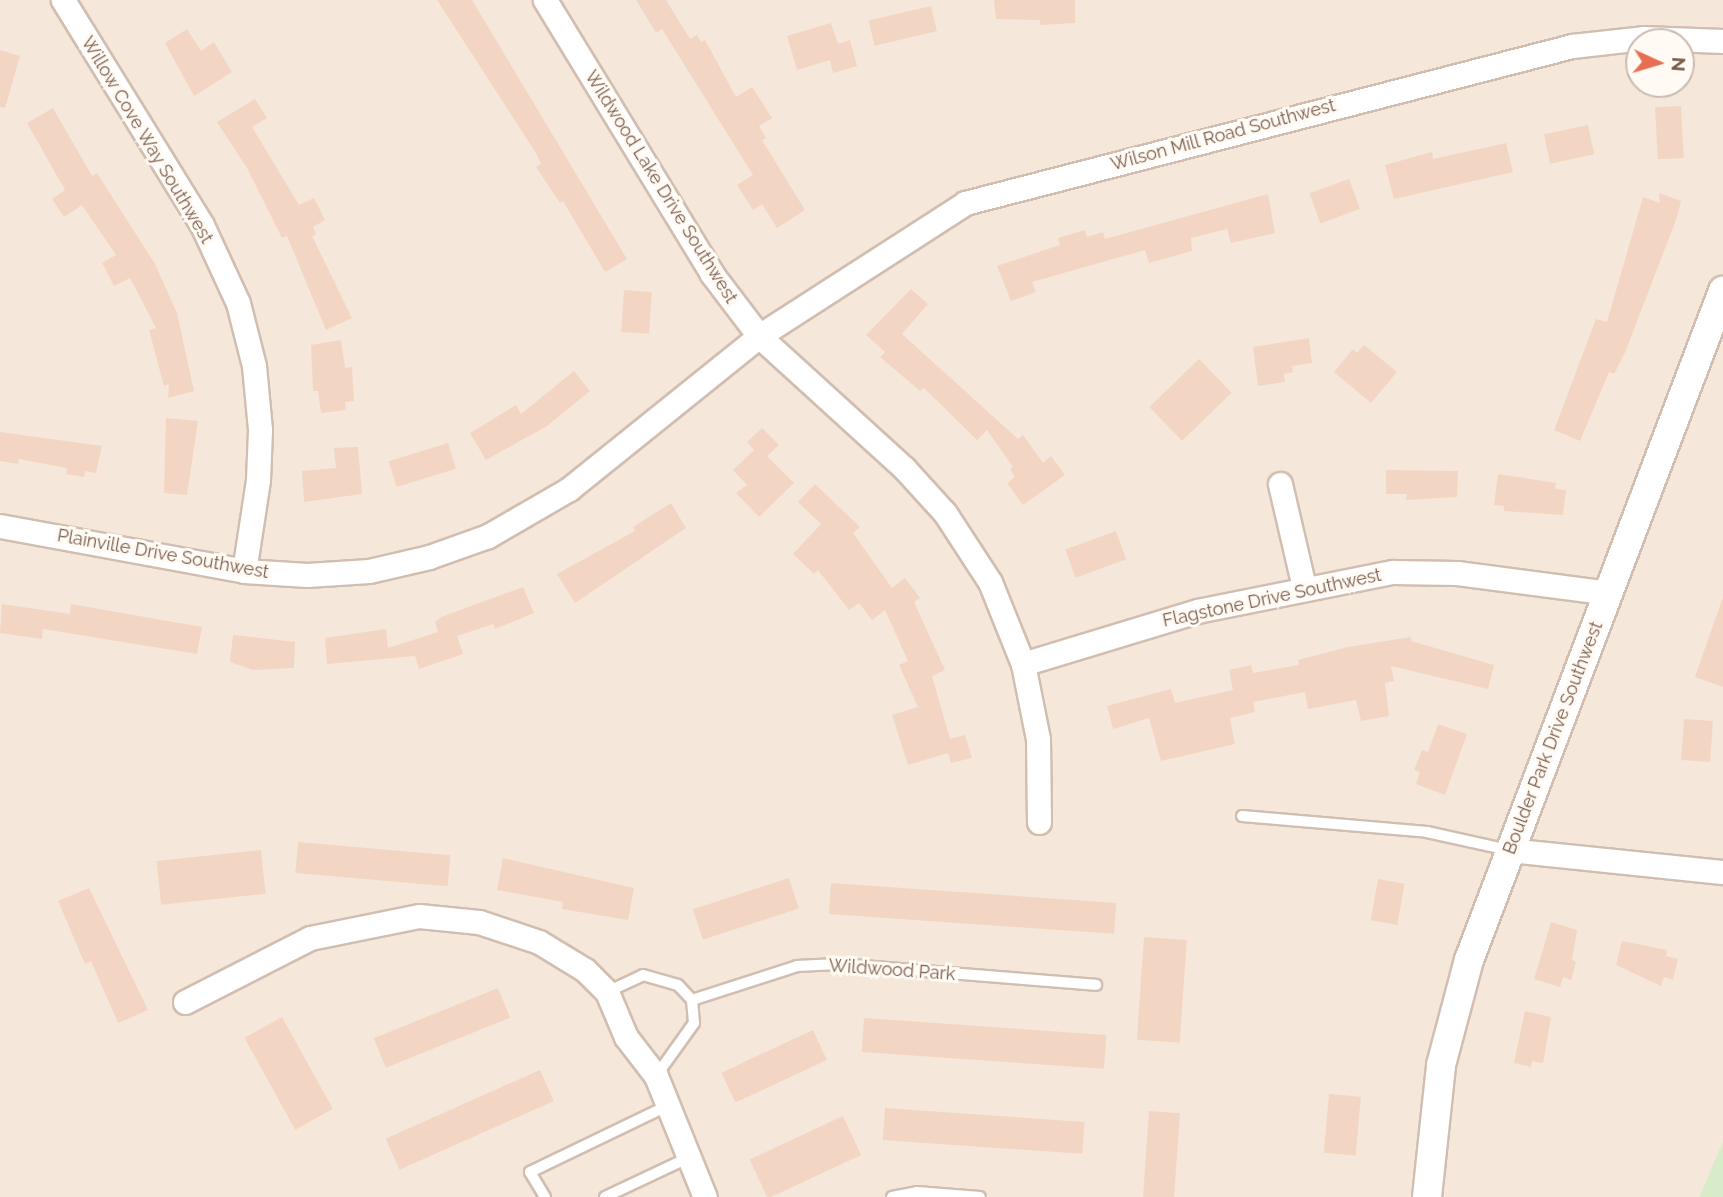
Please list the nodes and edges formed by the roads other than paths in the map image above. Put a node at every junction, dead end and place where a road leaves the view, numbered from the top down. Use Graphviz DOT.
graph roads {
  1 [pos="63,0"];
  2 [pos="545,0"];
  3 [pos="1723,41"];
  4 [pos="1723,291"];
  5 [pos="759,336"];
  6 [pos="1280,484"];
  7 [pos="0,526"];
  8 [pos="244,571"];
  9 [pos="1304,587"];
  10 [pos="1609,593"];
  11 [pos="1023,664"];
  12 [pos="1242,816"];
  13 [pos="1039,822"];
  14 [pos="1509,850"];
  15 [pos="1723,872"];
  16 [pos="1096,985"];
  17 [pos="607,992"];
  18 [pos="692,1000"];
  19 [pos="185,1002"];
  20 [pos="656,1076"];
  21 [pos="667,1106"];
  22 [pos="688,1158"];
  23 [pos="545,1197"];
  24 [pos="605,1197"];
  25 [pos="705,1197"];
  26 [pos="892,1197"];
  27 [pos="980,1197"];
  28 [pos="1427,1197"];
  1 -- 8 [label="street, Willow Cove Way Southwest"];
  2 -- 5 [label="street, Wildwood Lake Drive Southwest"];
  3 -- 5 [label="street, Wilson Mill Road Southwest"];
  4 -- 10 [label="street, Boulder Park Drive Southwest"];
  5 -- 8 [label="street, Plainville Drive Southwest"];
  5 -- 11 [label="street, Wildwood Lake Drive Southwest"];
  6 -- 9 [label="street"];
  7 -- 8 [label="street, Plainville Drive Southwest"];
  9 -- 10 [label="street, Flagstone Drive Southwest"];
  9 -- 11 [label="street, Flagstone Drive Southwest"];
  10 -- 14 [label="street, Boulder Park Drive Southwest"];
  11 -- 13 [label="street, Wildwood Lake Drive Southwest"];
  12 -- 14 [label="lane"];
  14 -- 15 [label="street"];
  14 -- 28 [label="street, Boulder Park Drive Southwest"];
  16 -- 18 [label="lane, Wildwood Park"];
  17 -- 18 [label="lane"];
  17 -- 19 [label="street"];
  17 -- 20 [label="street"];
  18 -- 20 [label="lane"];
  20 -- 21 [label="street"];
  21 -- 22 [label="street"];
  21 -- 23 [label="lane"];
  22 -- 24 [label="lane"];
  22 -- 25 [label="street"];
  26 -- 27 [label="lane"];
}
